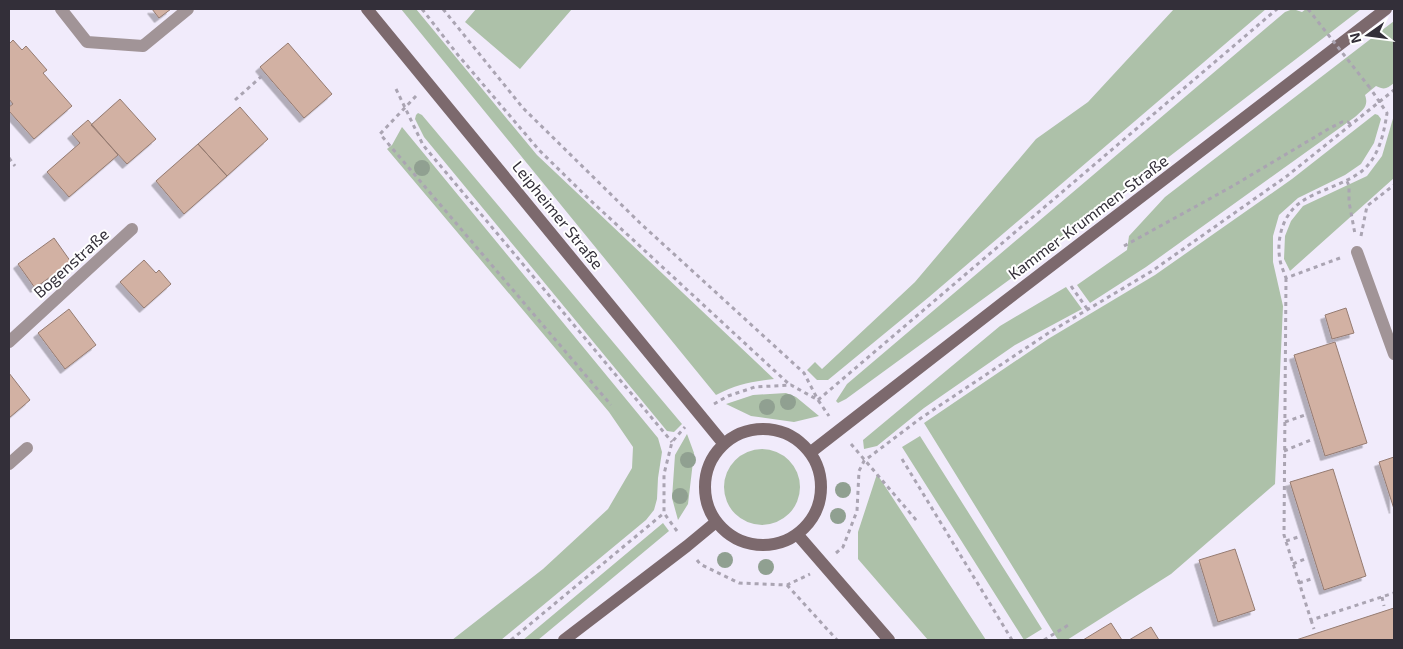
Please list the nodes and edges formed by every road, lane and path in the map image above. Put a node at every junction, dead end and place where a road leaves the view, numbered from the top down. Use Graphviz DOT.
graph roads {
  1 [pos="61,9"];
  2 [pos="188,9"];
  3 [pos="367,9"];
  4 [pos="422,9"];
  5 [pos="443,9"];
  6 [pos="1277,9"];
  7 [pos="1308,9"];
  8 [pos="1386,9"];
  9 [pos="263,75"];
  10 [pos="428,83"];
  11 [pos="396,89"];
  12 [pos="1394,90"];
  13 [pos="236,100"];
  14 [pos="1379,101"];
  15 [pos="405,108"];
  16 [pos="1351,126"];
  17 [pos="9,158"];
  18 [pos="15,166"];
  19 [pos="1347,180"];
  20 [pos="1394,185"];
  21 [pos="132,229"];
  22 [pos="1124,246"];
  23 [pos="1357,252"];
  24 [pos="1286,278"];
  25 [pos="1071,286"];
  26 [pos="1088,310"];
  27 [pos="9,342"];
  28 [pos="1394,354"];
  29 [pos="791,385"];
  30 [pos="719,400"];
  31 [pos="818,400"];
  32 [pos="612,404"];
  33 [pos="826,413"];
  34 [pos="1305,415"];
  35 [pos="1285,422"];
  36 [pos="684,428"];
  37 [pos="1311,440"];
  38 [pos="672,442"];
  39 [pos="723,443"];
  40 [pos="852,447"];
  41 [pos="26,448"];
  42 [pos="1284,451"];
  43 [pos="811,452"];
  44 [pos="902,459"];
  45 [pos="864,462"];
  46 [pos="9,464"];
  47 [pos="664,513"];
  48 [pos="917,521"];
  49 [pos="716,522"];
  50 [pos="674,527"];
  51 [pos="797,534"];
  52 [pos="1298,537"];
  53 [pos="1286,541"];
  54 [pos="843,548"];
  55 [pos="1307,558"];
  56 [pos="700,564"];
  57 [pos="1293,564"];
  58 [pos="807,576"];
  59 [pos="1314,578"];
  60 [pos="1299,583"];
  61 [pos="787,585"];
  62 [pos="1394,593"];
  63 [pos="1382,597"];
  64 [pos="1384,606"];
  65 [pos="1311,620"];
  66 [pos="1070,624"];
  67 [pos="1314,629"];
  68 [pos="512,640"];
  69 [pos="564,640"];
  70 [pos="837,640"];
  71 [pos="888,640"];
  72 [pos="1012,640"];
  73 [pos="1044,640"];
  1 -- 2 [label="street"];
  3 -- 10 [label="main road, Leipheimer Straße"];
  4 -- 29 [label="path"];
  5 -- 31 [label="path"];
  6 -- 31 [label="path"];
  7 -- 14 [label="path, bridge"];
  8 -- 43 [label="main road, Kammer-Krummen-Straße"];
  9 -- 13 [label="path"];
  10 -- 15 [label="path"];
  10 -- 39 [label="main road, Leipheimer Straße"];
  11 -- 15 [label="path"];
  12 -- 14 [label="path"];
  14 -- 16 [label="path"];
  14 -- 19 [label="path"];
  15 -- 32 [label="path"];
  15 -- 38 [label="path"];
  16 -- 22 [label="path"];
  16 -- 26 [label="path"];
  17 -- 18 [label="path"];
  19 -- 23 [label="path"];
  19 -- 24 [label="path"];
  20 -- 23 [label="path"];
  21 -- 27 [label="street, Bogenstraße"];
  23 -- 24 [label="path"];
  23 -- 28 [label="street"];
  24 -- 35 [label="path"];
  25 -- 26 [label="path"];
  26 -- 45 [label="path"];
  29 -- 30 [label="path"];
  29 -- 31 [label="path"];
  31 -- 33 [label="path"];
  34 -- 35 [label="path"];
  35 -- 42 [label="path"];
  36 -- 38 [label="path"];
  37 -- 42 [label="path"];
  38 -- 47 [label="path"];
  39 -- 43 [label="main road"];
  39 -- 49 [label="main road"];
  40 -- 45 [label="path"];
  41 -- 46 [label="street"];
  42 -- 53 [label="path"];
  43 -- 51 [label="main road"];
  44 -- 72 [label="path"];
  45 -- 48 [label="path"];
  45 -- 54 [label="path"];
  47 -- 50 [label="path"];
  47 -- 68 [label="path"];
  49 -- 51 [label="main road"];
  49 -- 69 [label="main road"];
  51 -- 71 [label="main road"];
  52 -- 53 [label="path"];
  53 -- 57 [label="path"];
  55 -- 57 [label="path"];
  56 -- 61 [label="path"];
  57 -- 60 [label="path"];
  58 -- 61 [label="path"];
  59 -- 60 [label="path"];
  60 -- 65 [label="path"];
  61 -- 70 [label="path"];
  62 -- 63 [label="path"];
  63 -- 64 [label="path"];
  63 -- 65 [label="path"];
  65 -- 67 [label="path"];
  66 -- 73 [label="path"];
}
